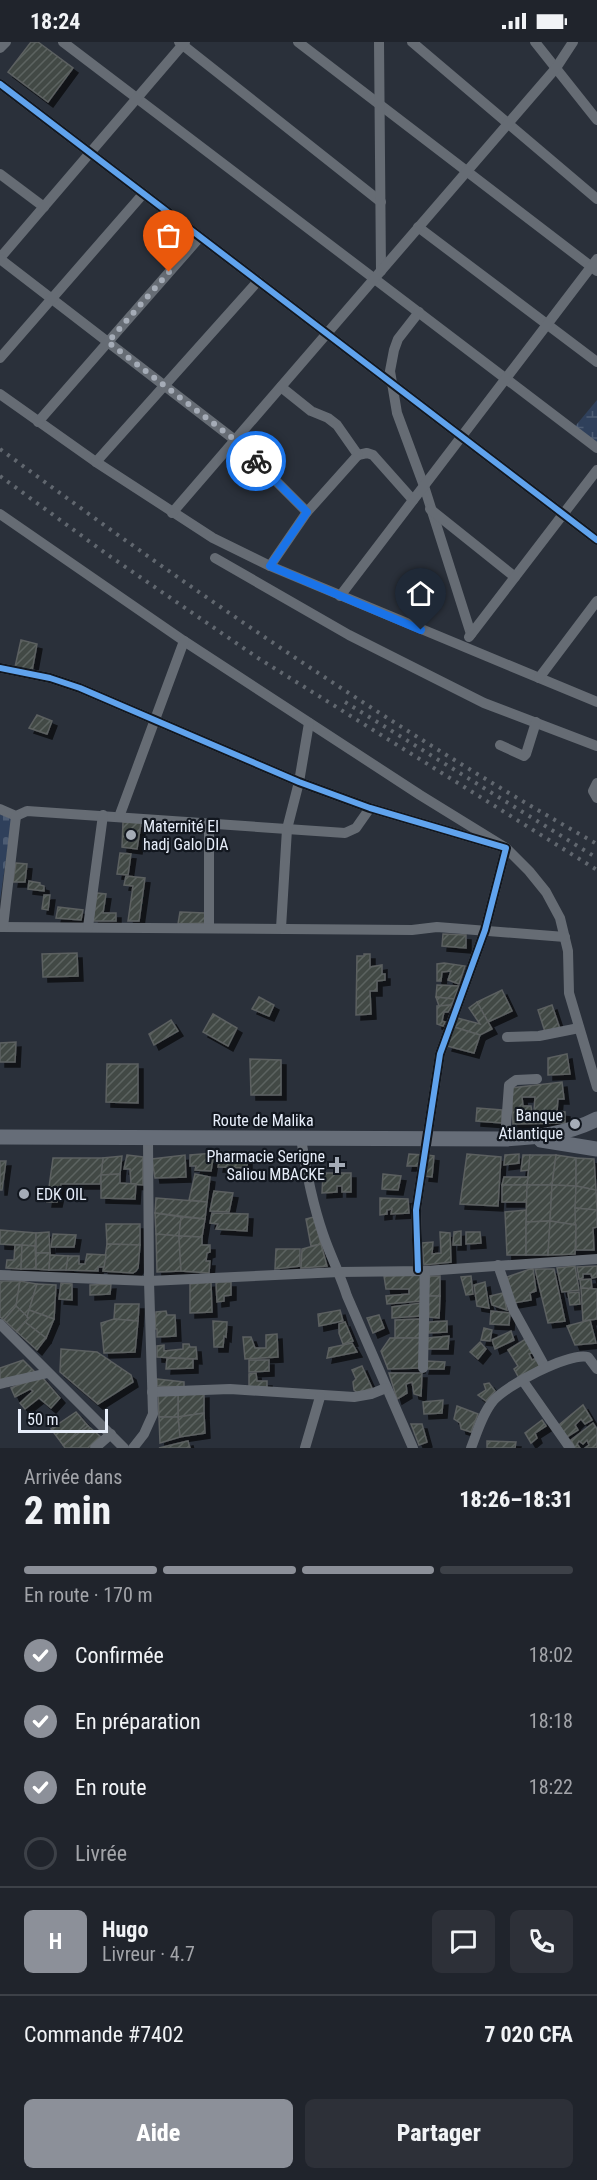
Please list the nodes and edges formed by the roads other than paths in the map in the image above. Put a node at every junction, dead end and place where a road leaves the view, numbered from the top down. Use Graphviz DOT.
graph roads {
  1 [pos="6,42"];
  2 [pos="63,42"];
  3 [pos="298,42"];
  4 [pos="379,42"];
  5 [pos="412,42"];
  6 [pos="535,42"];
  7 [pos="573,42"];
  8 [pos="182,43"];
  9 [pos="0,48"];
  10 [pos="556,68"];
  11 [pos="0,84"];
  12 [pos="137,98"];
  13 [pos="380,104"];
  14 [pos="597,120"];
  15 [pos="507,124"];
  16 [pos="90,153"];
  17 [pos="467,171"];
  18 [pos="0,174"];
  19 [pos="143,194"];
  20 [pos="597,199"];
  21 [pos="381,202"];
  22 [pos="44,207"];
  23 [pos="418,227"];
  24 [pos="200,237"];
  25 [pos="0,258"];
  26 [pos="595,266"];
  27 [pos="377,274"];
  28 [pos="258,281"];
  29 [pos="52,298"];
  30 [pos="419,312"];
  31 [pos="547,325"];
  32 [pos="327,334"];
  33 [pos="108,342"];
  34 [pos="0,358"];
  35 [pos="597,362"];
  36 [pos="506,378"];
  37 [pos="392,384"];
  38 [pos="165,386"];
  39 [pos="281,387"];
  40 [pos="0,394"];
  41 [pos="38,422"];
  42 [pos="461,437"];
  43 [pos="235,440"];
  44 [pos="597,447"];
  45 [pos="358,455"];
  46 [pos="96,462"];
  47 [pos="597,470"];
  48 [pos="424,486"];
  49 [pos="413,500"];
  50 [pos="430,509"];
  51 [pos="307,512"];
  52 [pos="172,513"];
  53 [pos="563,514"];
  54 [pos="2,516"];
  55 [pos="0,529"];
  56 [pos="597,540"];
  57 [pos="215,558"];
  58 [pos="270,566"];
  59 [pos="515,577"];
  60 [pos="340,596"];
  61 [pos="597,601"];
  62 [pos="471,634"];
  63 [pos="184,640"];
  64 [pos="461,647"];
  65 [pos="0,668"];
  66 [pos="539,678"];
  67 [pos="597,702"];
  68 [pos="154,720"];
  69 [pos="536,722"];
  70 [pos="309,723"];
  71 [pos="500,745"];
  72 [pos="597,746"];
  73 [pos="299,783"];
  74 [pos="597,783"];
  75 [pos="597,798"];
  76 [pos="370,808"];
  77 [pos="0,809"];
  78 [pos="103,815"];
  79 [pos="16,816"];
  80 [pos="119,817"];
  81 [pos="209,823"];
  82 [pos="287,829"];
  83 [pos="506,848"];
  84 [pos="2,927"];
  85 [pos="88,927"];
  86 [pos="209,928"];
  87 [pos="281,928"];
  88 [pos="485,930"];
  89 [pos="565,937"];
  90 [pos="579,1028"];
  91 [pos="507,1037"];
  92 [pos="586,1048"];
  93 [pos="597,1060"];
  94 [pos="537,1079"];
  95 [pos="597,1087"];
  96 [pos="597,1119"];
  97 [pos="0,1137"];
  98 [pos="148,1138"];
  99 [pos="302,1138"];
  100 [pos="526,1138"];
  101 [pos="426,1139"];
  102 [pos="505,1139"];
  103 [pos="597,1149"];
  104 [pos="597,1259"];
  105 [pos="498,1265"];
  106 [pos="421,1270"];
  107 [pos="339,1272"];
  108 [pos="0,1275"];
  109 [pos="148,1281"];
  110 [pos="0,1324"];
  111 [pos="546,1367"];
  112 [pos="423,1368"];
  113 [pos="597,1370"];
  114 [pos="48,1373"];
  115 [pos="523,1381"];
  116 [pos="0,1384"];
  117 [pos="386,1388"];
  118 [pos="152,1392"];
  119 [pos="320,1396"];
  120 [pos="111,1434"];
  121 [pos="95,1448"];
  122 [pos="124,1448"];
  123 [pos="133,1448"];
  124 [pos="305,1448"];
  125 [pos="413,1448"];
  126 [pos="471,1448"];
  127 [pos="570,1448"];
  1 -- 9 [label="street"];
  2 -- 12 [label="street"];
  3 -- 13 [label="street"];
  4 -- 13 [label="street"];
  5 -- 15 [label="street"];
  6 -- 10 [label="street"];
  7 -- 10 [label="street"];
  8 -- 12 [label="street"];
  8 -- 21 [label="street"];
  10 -- 14 [label="street"];
  10 -- 15 [label="street"];
  11 -- 16 [label="street"];
  12 -- 16 [label="street"];
  12 -- 27 [label="street"];
  13 -- 17 [label="street"];
  13 -- 21 [label="street"];
  15 -- 17 [label="street"];
  15 -- 20 [label="street"];
  16 -- 19 [label="street"];
  16 -- 22 [label="street"];
  17 -- 23 [label="street"];
  17 -- 26 [label="street"];
  18 -- 22 [label="street"];
  19 -- 24 [label="street"];
  19 -- 29 [label="street"];
  21 -- 27 [label="street"];
  22 -- 25 [label="street"];
  23 -- 27 [label="street"];
  23 -- 31 [label="street"];
  24 -- 28 [label="street"];
  24 -- 33 [label="street"];
  25 -- 29 [label="street"];
  26 -- 31 [label="street"];
  27 -- 30 [label="street"];
  27 -- 32 [label="street"];
  28 -- 32 [label="street"];
  28 -- 38 [label="street"];
  29 -- 33 [label="street"];
  29 -- 34 [label="street"];
  30 -- 36 [label="street"];
  30 -- 37 [label="street"];
  31 -- 35 [label="street"];
  31 -- 36 [label="street"];
  32 -- 37 [label="street"];
  32 -- 39 [label="street"];
  33 -- 38 [label="street"];
  33 -- 41 [label="street"];
  36 -- 42 [label="street"];
  36 -- 44 [label="street"];
  37 -- 42 [label="street"];
  37 -- 48 [label="street"];
  38 -- 43 [label="street"];
  38 -- 46 [label="street"];
  39 -- 43 [label="street"];
  39 -- 45 [label="street"];
  40 -- 41 [label="street"];
  41 -- 46 [label="street"];
  42 -- 48 [label="street"];
  42 -- 53 [label="street"];
  43 -- 51 [label="street"];
  43 -- 52 [label="street"];
  45 -- 49 [label="street"];
  45 -- 51 [label="street"];
  46 -- 52 [label="street"];
  47 -- 53 [label="street"];
  48 -- 49 [label="street"];
  48 -- 50 [label="street"];
  49 -- 60 [label="street"];
  50 -- 59 [label="street"];
  50 -- 62 [label="street"];
  51 -- 58 [label="street"];
  52 -- 58 [label="street"];
  53 -- 56 [label="street"];
  53 -- 59 [label="street"];
  54 -- 55 [label="street"];
  54 -- 63 [label="street"];
  57 -- 69 [label="street"];
  58 -- 60 [label="street"];
  59 -- 62 [label="street"];
  60 -- 64 [label="street"];
  61 -- 66 [label="street"];
  62 -- 64 [label="street"];
  63 -- 68 [label="street"];
  63 -- 70 [label="street"];
  64 -- 66 [label="street"];
  65 -- 68 [label="street"];
  66 -- 67 [label="street"];
  68 -- 73 [label="street"];
  68 -- 80 [label="street"];
  69 -- 71 [label="street"];
  69 -- 72 [label="street"];
  70 -- 73 [label="street"];
  70 -- 83 [label="street"];
  73 -- 76 [label="street"];
  73 -- 82 [label="street"];
  74 -- 75 [label="street"];
  76 -- 82 [label="street"];
  76 -- 83 [label="street"];
  77 -- 79 [label="street"];
  78 -- 79 [label="street"];
  78 -- 80 [label="street"];
  78 -- 85 [label="street"];
  79 -- 84 [label="street"];
  80 -- 81 [label="street"];
  81 -- 82 [label="street"];
  81 -- 86 [label="street"];
  82 -- 87 [label="street"];
  83 -- 88 [label="street"];
  83 -- 89 [label="street"];
  84 -- 85 [label="street"];
  85 -- 86 [label="street"];
  86 -- 87 [label="street"];
  87 -- 88 [label="street"];
  88 -- 89 [label="street"];
  88 -- 101 [label="street"];
  89 -- 90 [label="street"];
  90 -- 91 [label="street"];
  90 -- 92 [label="street"];
  92 -- 93 [label="street"];
  92 -- 95 [label="street"];
  94 -- 102 [label="street"];
  96 -- 100 [label="main road, Route de Malika"];
  97 -- 98 [label="main road, Route de Malika"];
  98 -- 99 [label="main road, Route de Malika"];
  98 -- 109 [label="street"];
  99 -- 101 [label="main road, Route de Malika"];
  99 -- 107 [label="street"];
  100 -- 102 [label="main road, Route de Malika"];
  100 -- 103 [label="main road, Route de Malika"];
  101 -- 102 [label="main road, Route de Malika"];
  101 -- 106 [label="street"];
  104 -- 105 [label="street"];
  105 -- 106 [label="street"];
  105 -- 111 [label="street"];
  106 -- 107 [label="street"];
  106 -- 112 [label="street"];
  107 -- 109 [label="street"];
  107 -- 117 [label="street"];
  108 -- 109 [label="street"];
  109 -- 118 [label="street"];
  110 -- 114 [label="street"];
  111 -- 113 [label="street"];
  111 -- 115 [label="street"];
  114 -- 116 [label="street"];
  114 -- 120 [label="street"];
  115 -- 126 [label="street"];
  115 -- 127 [label="street"];
  117 -- 119 [label="street"];
  117 -- 125 [label="street"];
  118 -- 119 [label="street"];
  118 -- 123 [label="street"];
  119 -- 124 [label="street"];
  120 -- 121 [label="street"];
  120 -- 122 [label="street"];
}
